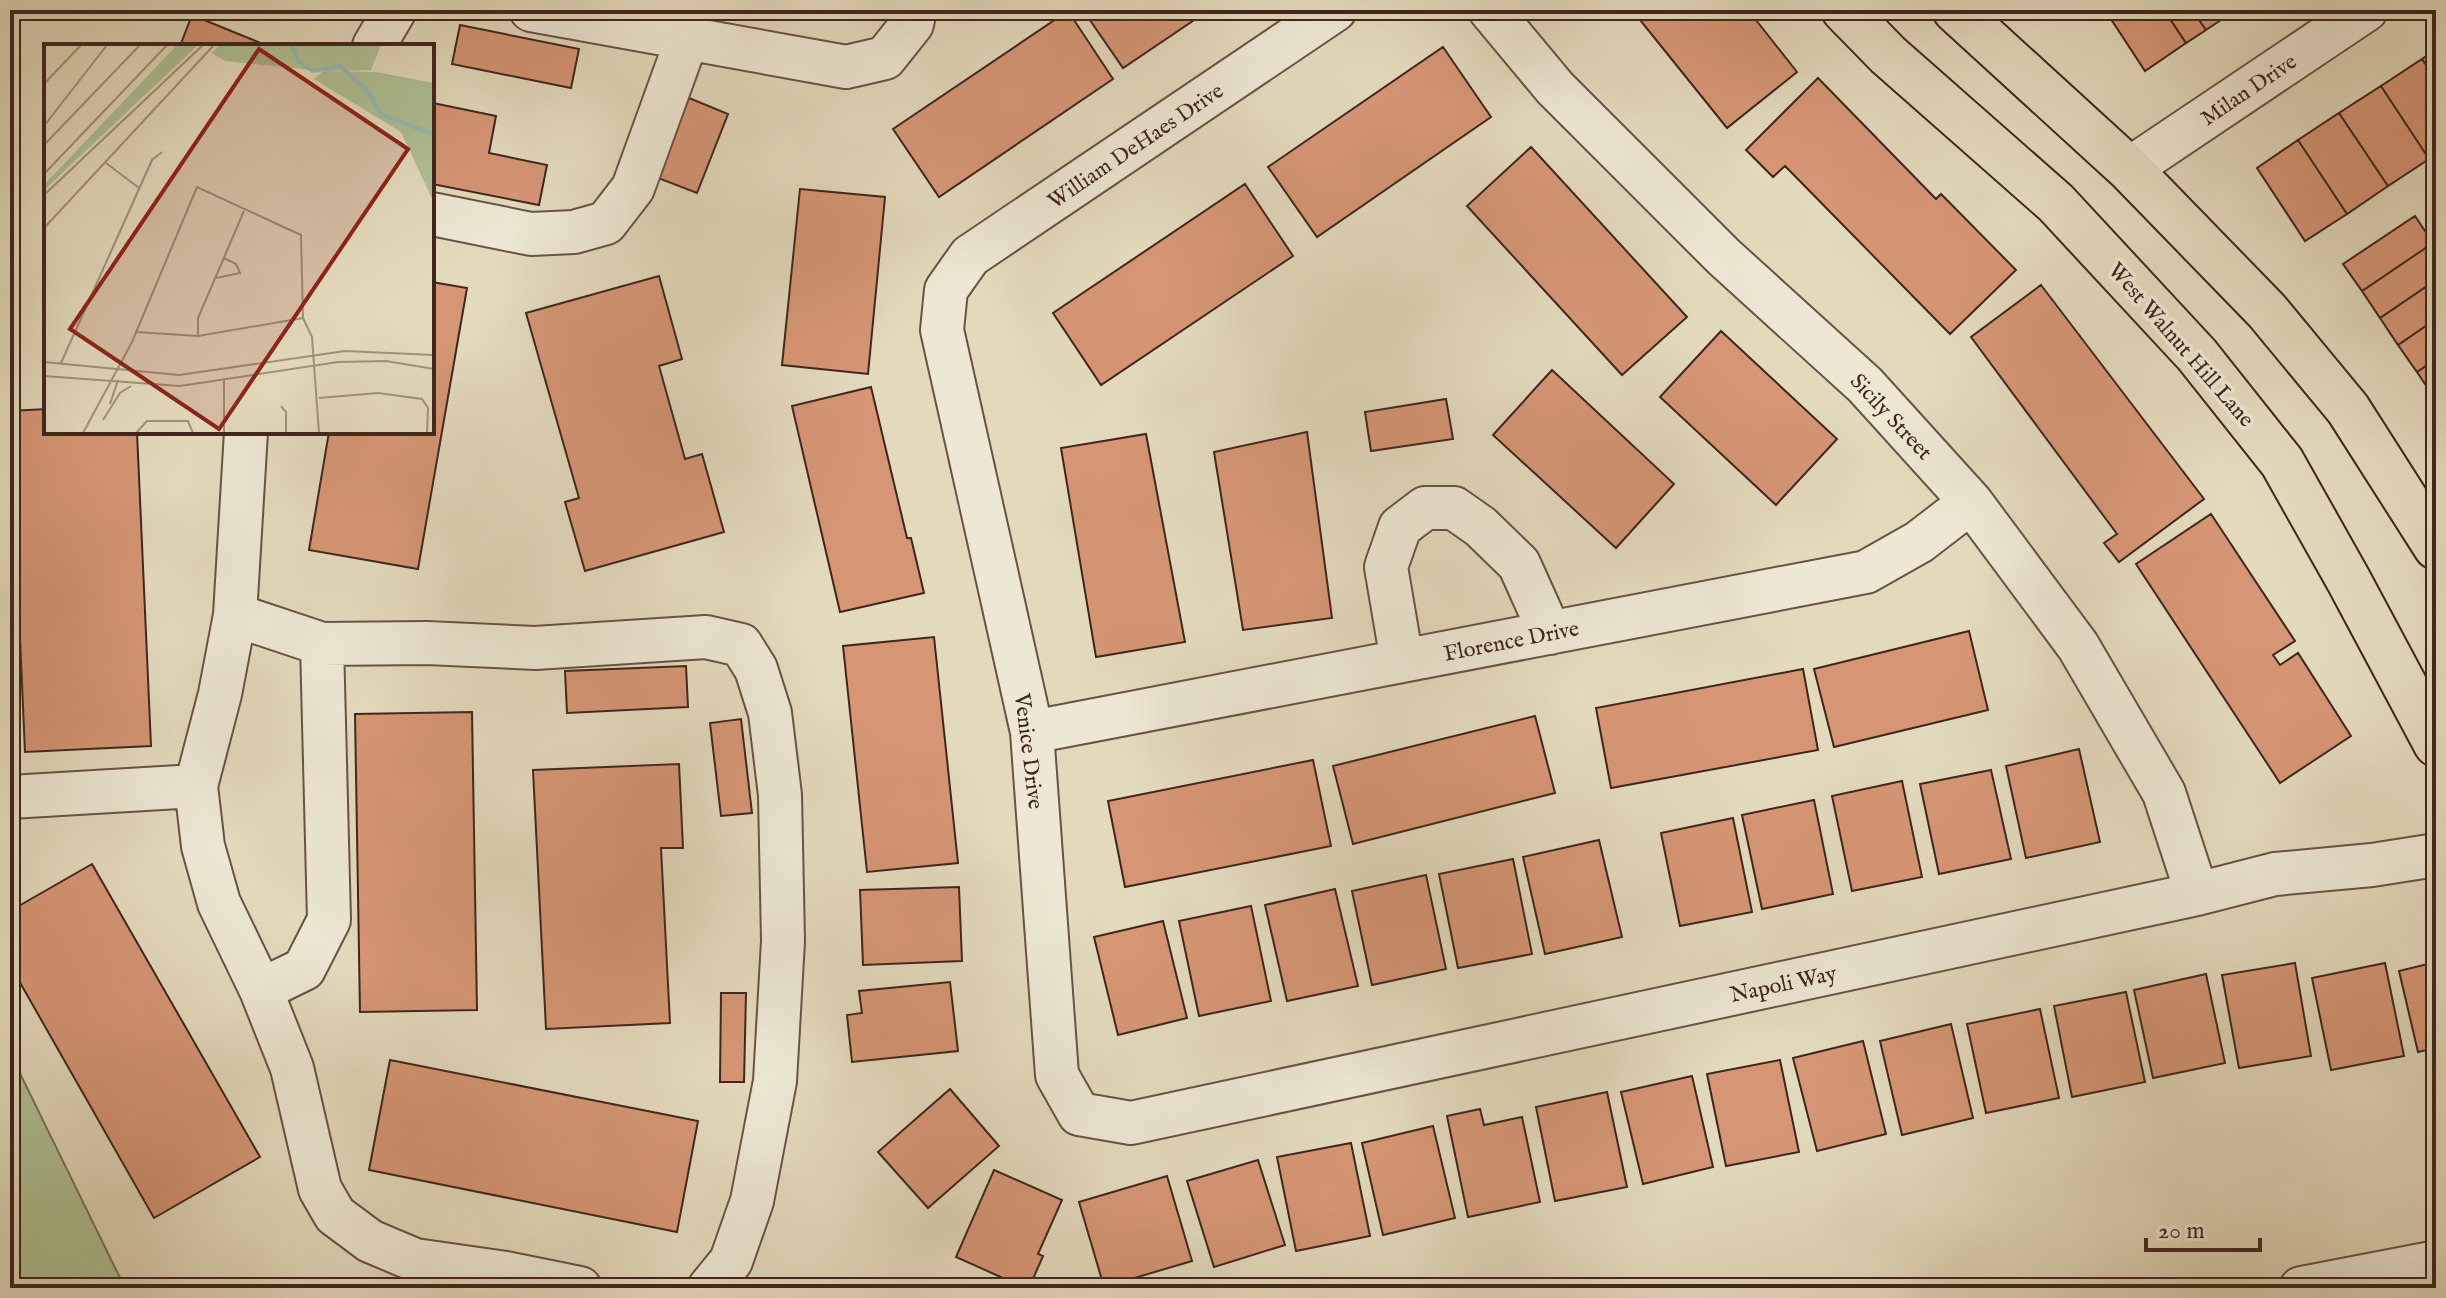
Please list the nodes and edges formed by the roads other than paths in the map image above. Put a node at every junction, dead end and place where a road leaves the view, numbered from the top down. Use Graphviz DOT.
graph roads {
  1 [pos="395,10"];
  2 [pos="531,10"];
  3 [pos="915,10"];
  4 [pos="1335,10"];
  5 [pos="1490,10"];
  6 [pos="1844,10"];
  7 [pos="1955,10"];
  8 [pos="2366,10"];
  9 [pos="687,39"];
  10 [pos="375,44"];
  11 [pos="2129,169"];
  12 [pos="434,214"];
  13 [pos="946,290"];
  14 [pos="246,434"];
  15 [pos="1971,502"];
  16 [pos="2436,547"];
  17 [pos="235,615"];
  18 [pos="1550,633"];
  19 [pos="322,644"];
  20 [pos="1402,661"];
  21 [pos="1032,732"];
  22 [pos="2436,744"];
  23 [pos="196,786"];
  24 [pos="10,797"];
  25 [pos="2436,855"];
  26 [pos="2197,894"];
  27 [pos="261,990"];
  28 [pos="1131,1123"];
  29 [pos="2436,1262"];
  30 [pos="580,1288"];
  31 [pos="709,1288"];
  32 [pos="2301,1288"];
  1 -- 10 [label="street"];
  2 -- 9 [label="street"];
  3 -- 9 [label="street"];
  4 -- 13 [label="street, William DeHaes Drive"];
  5 -- 15 [label="street, Sicily Street"];
  6 -- 22 [label="main road, West Walnut Hill Lane"];
  7 -- 11 [label="main road"];
  8 -- 11 [label="street, Milan Drive"];
  9 -- 12 [label="street"];
  11 -- 16 [label="main road"];
  13 -- 21 [label="street, Venice Drive"];
  14 -- 17 [label="street"];
  15 -- 18 [label="street, Florence Drive"];
  15 -- 26 [label="street, Sicily Street"];
  17 -- 19 [label="street"];
  17 -- 23 [label="street"];
  18 -- 20 [label="street, Florence Drive"];
  18 -- 20 [label="street"];
  19 -- 27 [label="street"];
  19 -- 31 [label="street"];
  20 -- 21 [label="street, Florence Drive"];
  21 -- 28 [label="street, Venice Drive"];
  23 -- 24 [label="street"];
  23 -- 27 [label="street"];
  25 -- 26 [label="street, Napoli Way"];
  26 -- 28 [label="street, Napoli Way"];
  27 -- 30 [label="street"];
  29 -- 32 [label="street"];
}
